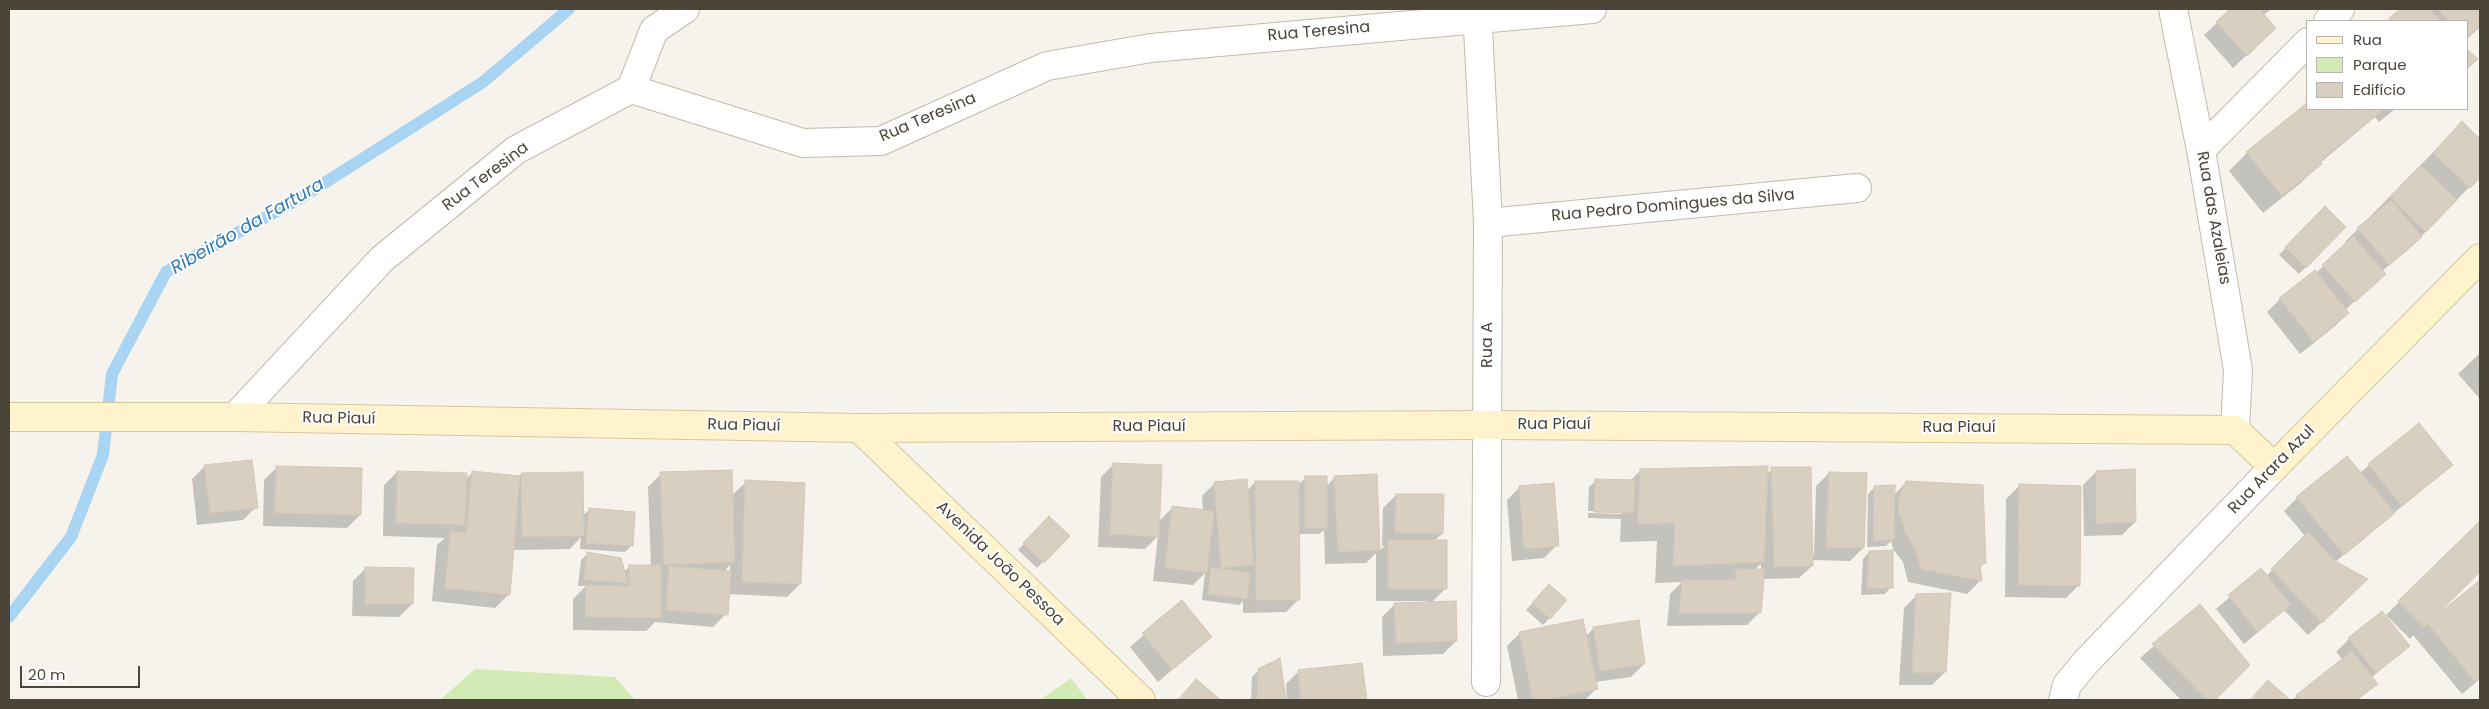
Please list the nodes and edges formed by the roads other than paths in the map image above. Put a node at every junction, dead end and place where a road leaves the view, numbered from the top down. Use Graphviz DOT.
graph roads {
  1 [pos="685,9"];
  2 [pos="1592,9"];
  3 [pos="2173,9"];
  4 [pos="2340,9"];
  5 [pos="1477,13"];
  6 [pos="2329,20"];
  7 [pos="2306,44"];
  8 [pos="631,89"];
  9 [pos="2201,150"];
  10 [pos="1857,188"];
  11 [pos="1488,223"];
  12 [pos="2480,258"];
  13 [pos="19,417"];
  14 [pos="235,417"];
  15 [pos="1488,425"];
  16 [pos="860,428"];
  17 [pos="2234,430"];
  18 [pos="2274,468"];
  19 [pos="1486,682"];
  20 [pos="2065,692"];
  21 [pos="1142,700"];
  1 -- 8 [label="street"];
  2 -- 5 [label="street, Rua Teresina"];
  3 -- 9 [label="street, Rua das Azaleias"];
  4 -- 6 [label="street"];
  5 -- 8 [label="street, Rua Teresina"];
  5 -- 11 [label="street, Rua A"];
  7 -- 9 [label="street"];
  8 -- 14 [label="street, Rua Teresina"];
  9 -- 17 [label="street, Rua das Azaleias"];
  10 -- 11 [label="street, Rua Pedro Domingues da Silva"];
  11 -- 15 [label="street, Rua A"];
  12 -- 18 [label="street, Rua Arara Azul"];
  13 -- 14 [label="street, Rua Piauí"];
  14 -- 16 [label="street, Rua Piauí"];
  15 -- 16 [label="street, Rua Piauí"];
  15 -- 17 [label="street, Rua Piauí"];
  15 -- 19 [label="street, Rua A"];
  16 -- 21 [label="street, Avenida João Pessoa"];
  17 -- 18 [label="street"];
  18 -- 20 [label="street, Rua Arara Azul"];
}
